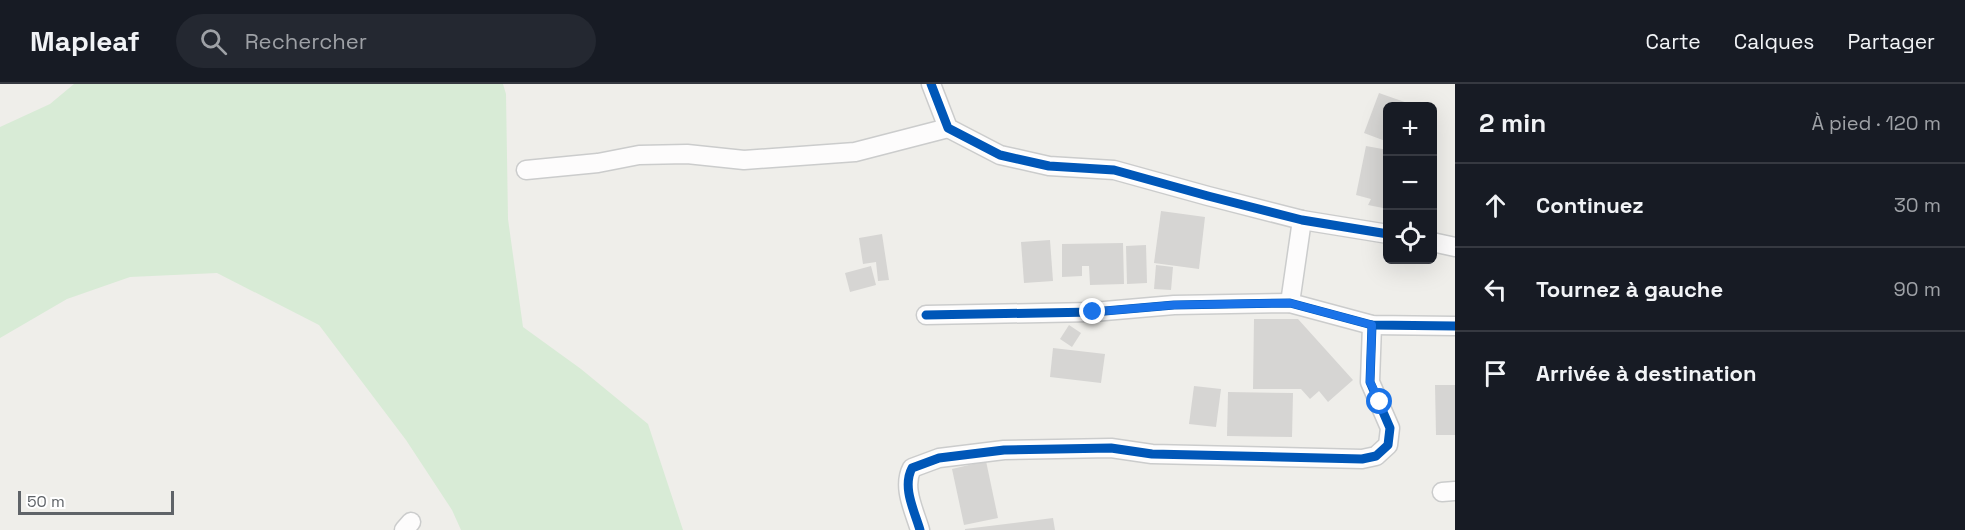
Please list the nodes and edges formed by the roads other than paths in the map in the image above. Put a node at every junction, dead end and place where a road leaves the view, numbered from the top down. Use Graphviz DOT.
graph roads {
  1 [pos="931,84"];
  2 [pos="948,128"];
  3 [pos="526,170"];
  4 [pos="1302,220"];
  5 [pos="1383,233"];
  6 [pos="1437,243"];
  7 [pos="1455,247"];
  8 [pos="1290,303"];
  9 [pos="926,315"];
  10 [pos="1372,325"];
  11 [pos="1455,326"];
  12 [pos="920,530"];
  1 -- 2 [label="street"];
  2 -- 3 [label="street"];
  2 -- 4 [label="street"];
  4 -- 5 [label="street"];
  4 -- 8 [label="street"];
  6 -- 7 [label="street"];
  8 -- 9 [label="street"];
  8 -- 10 [label="street"];
  10 -- 11 [label="street"];
  10 -- 12 [label="street"];
}
